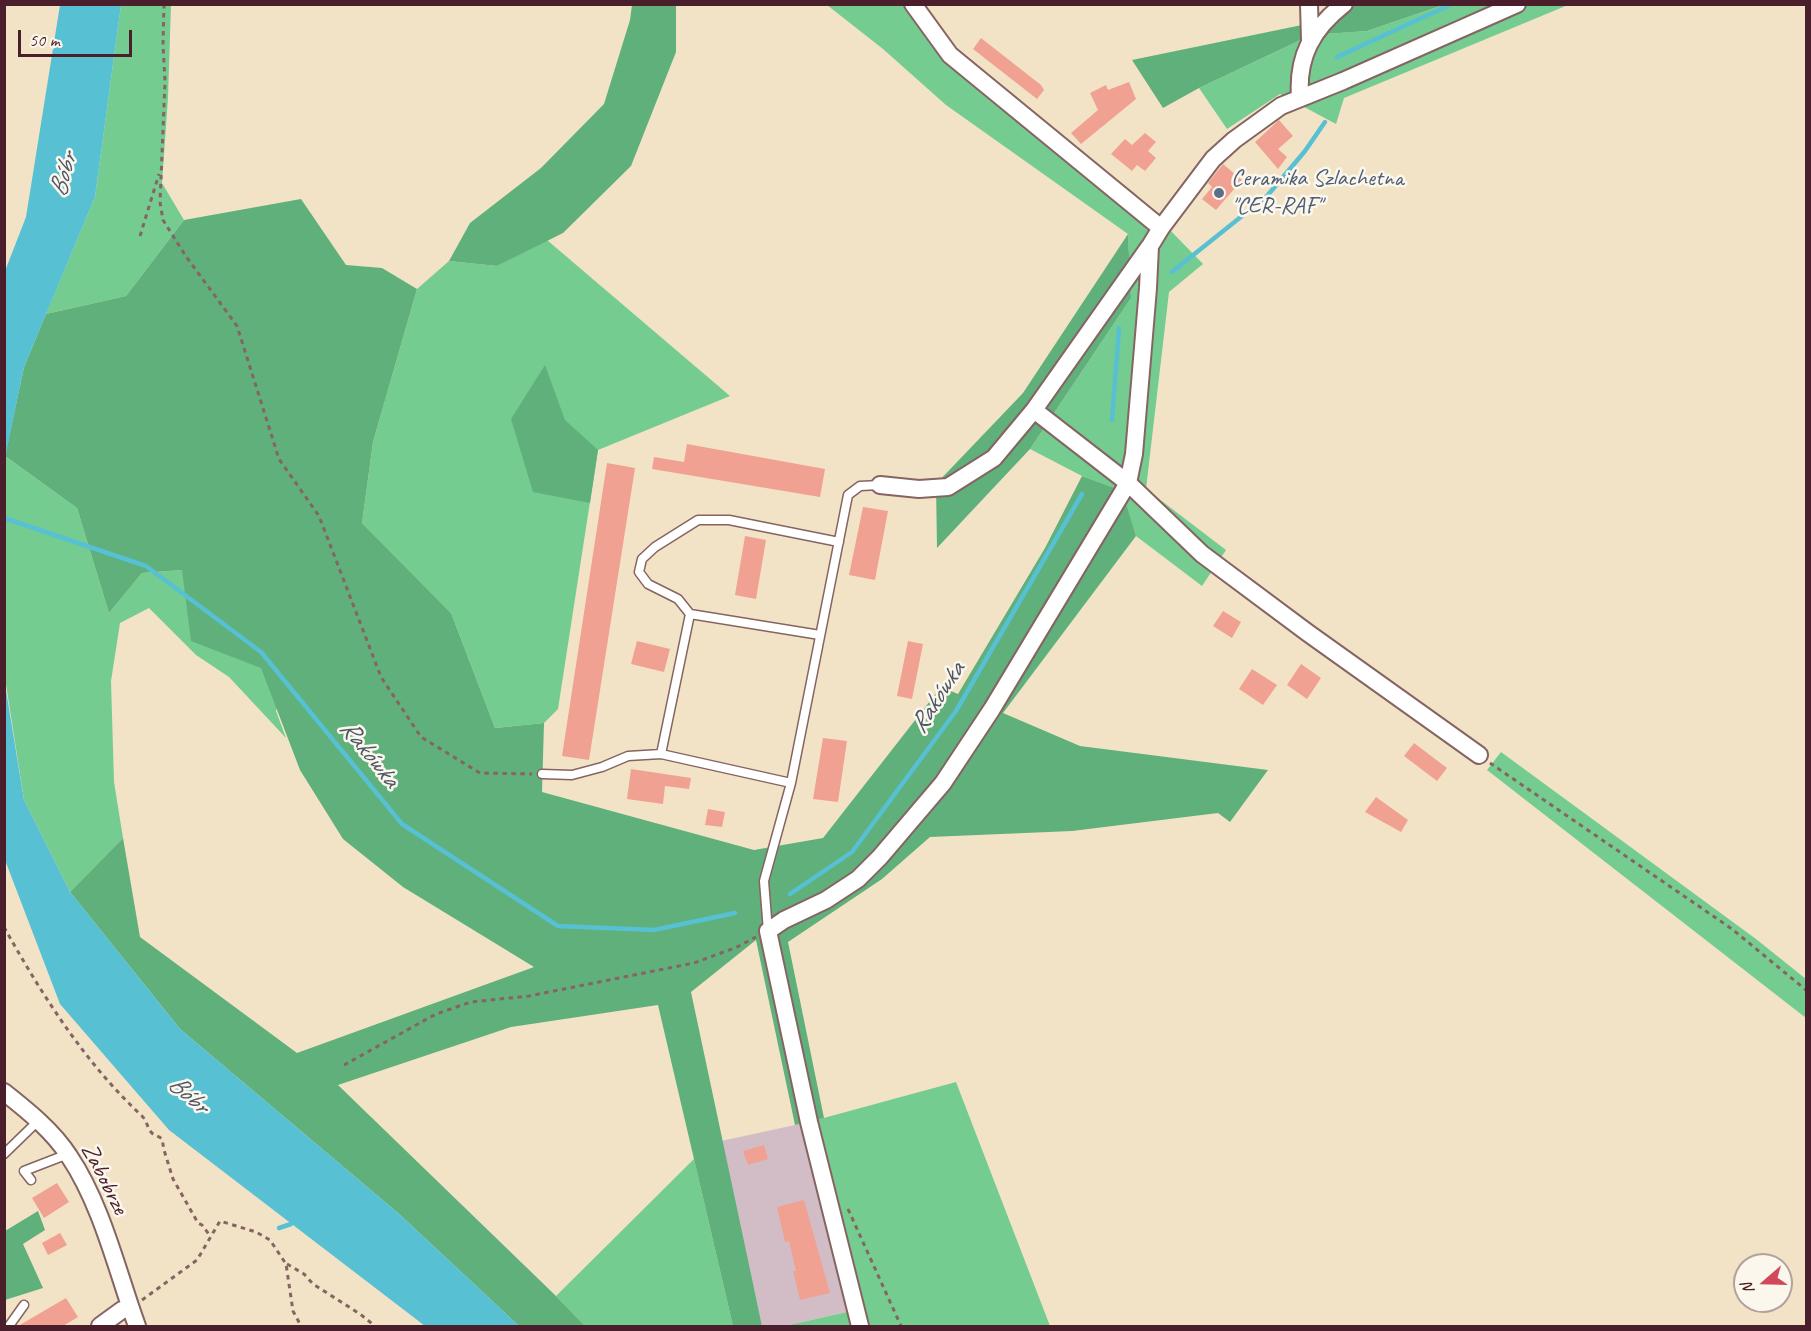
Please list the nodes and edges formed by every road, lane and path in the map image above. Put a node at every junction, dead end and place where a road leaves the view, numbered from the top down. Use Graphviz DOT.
graph roads {
  1 [pos="164,4"];
  2 [pos="913,4"];
  3 [pos="1309,4"];
  4 [pos="1344,4"];
  5 [pos="1517,4"];
  6 [pos="1310,40"];
  7 [pos="1300,97"];
  8 [pos="161,163"];
  9 [pos="1161,228"];
  10 [pos="140,236"];
  11 [pos="1150,246"];
  12 [pos="1034,410"];
  13 [pos="1128,483"];
  14 [pos="880,485"];
  15 [pos="839,542"];
  16 [pos="690,614"];
  17 [pos="820,635"];
  18 [pos="661,754"];
  19 [pos="1479,755"];
  20 [pos="542,774"];
  21 [pos="792,783"];
  22 [pos="4,927"];
  23 [pos="768,931"];
  24 [pos="1806,990"];
  25 [pos="344,1065"];
  26 [pos="4,1092"];
  27 [pos="38,1121"];
  28 [pos="4,1154"];
  29 [pos="68,1154"];
  30 [pos="31,1180"];
  31 [pos="848,1208"];
  32 [pos="211,1237"];
  33 [pos="286,1264"];
  34 [pos="24,1305"];
  35 [pos="134,1305"];
  36 [pos="9,1326"];
  37 [pos="99,1326"];
  38 [pos="137,1326"];
  39 [pos="301,1326"];
  40 [pos="375,1326"];
  41 [pos="860,1326"];
  42 [pos="901,1326"];
  1 -- 8 [label="path"];
  2 -- 9 [label="street"];
  3 -- 6 [label="street"];
  4 -- 6 [label="street"];
  5 -- 7 [label="street"];
  6 -- 7 [label="street"];
  7 -- 9 [label="street"];
  8 -- 10 [label="path"];
  8 -- 20 [label="path"];
  9 -- 11 [label="street"];
  11 -- 12 [label="street"];
  11 -- 13 [label="street"];
  12 -- 13 [label="street"];
  12 -- 14 [label="street"];
  13 -- 19 [label="street"];
  13 -- 23 [label="street"];
  14 -- 15 [label="lane"];
  15 -- 16 [label="lane"];
  15 -- 17 [label="lane"];
  16 -- 17 [label="lane"];
  16 -- 18 [label="lane"];
  17 -- 21 [label="lane"];
  18 -- 20 [label="lane"];
  18 -- 21 [label="lane"];
  19 -- 24 [label="path"];
  21 -- 23 [label="lane"];
  22 -- 32 [label="path"];
  23 -- 25 [label="path"];
  23 -- 41 [label="street"];
  26 -- 27 [label="street, Zabobrze"];
  27 -- 28 [label="lane"];
  27 -- 29 [label="street, Zabobrze"];
  29 -- 30 [label="lane"];
  29 -- 35 [label="street, Zabobrze"];
  31 -- 42 [label="path"];
  32 -- 33 [label="path"];
  32 -- 35 [label="path"];
  33 -- 39 [label="path"];
  33 -- 40 [label="path"];
  34 -- 36 [label="lane"];
  35 -- 37 [label="street"];
  35 -- 38 [label="street, Zabobrze"];
}
